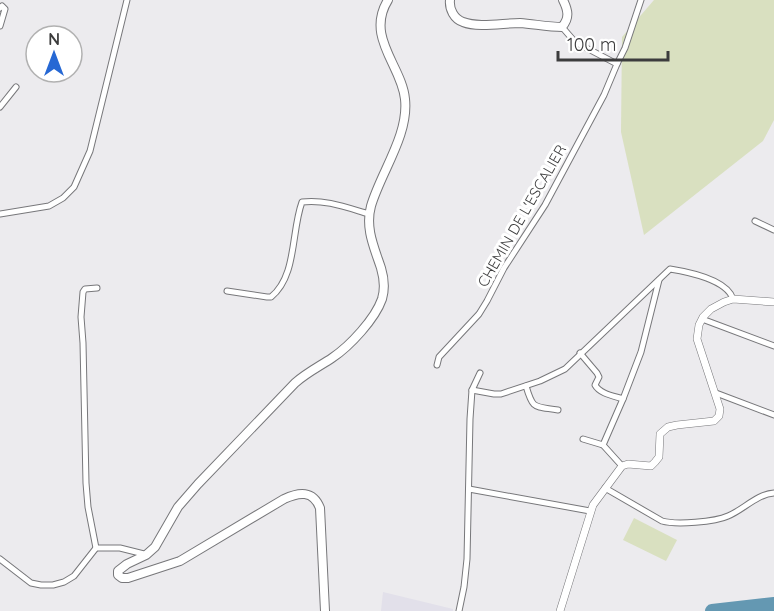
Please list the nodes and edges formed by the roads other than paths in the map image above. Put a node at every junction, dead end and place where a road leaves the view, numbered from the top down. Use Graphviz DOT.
graph roads {
  1 [pos="127,0"];
  2 [pos="388,0"];
  3 [pos="450,0"];
  4 [pos="563,0"];
  5 [pos="641,0"];
  6 [pos="2,8"];
  7 [pos="0,26"];
  8 [pos="562,27"];
  9 [pos="617,64"];
  10 [pos="16,87"];
  11 [pos="0,107"];
  12 [pos="0,214"];
  13 [pos="369,214"];
  14 [pos="755,221"];
  15 [pos="774,230"];
  16 [pos="659,279"];
  17 [pos="97,288"];
  18 [pos="227,291"];
  19 [pos="733,300"];
  20 [pos="773,303"];
  21 [pos="702,320"];
  22 [pos="774,346"];
  23 [pos="580,353"];
  24 [pos="437,365"];
  25 [pos="480,373"];
  26 [pos="526,386"];
  27 [pos="472,390"];
  28 [pos="716,393"];
  29 [pos="623,399"];
  30 [pos="558,410"];
  31 [pos="774,415"];
  32 [pos="583,439"];
  33 [pos="603,445"];
  34 [pos="622,466"];
  35 [pos="605,488"];
  36 [pos="469,489"];
  37 [pos="774,493"];
  38 [pos="590,511"];
  39 [pos="96,548"];
  40 [pos="146,555"];
  41 [pos="0,559"];
  42 [pos="325,611"];
  43 [pos="459,611"];
  44 [pos="560,611"];
  1 -- 12 [label="street"];
  2 -- 13 [label="main road"];
  3 -- 8 [label="main road"];
  4 -- 8 [label="main road"];
  5 -- 9 [label="street, CHEMIN DE L'ESCALIER"];
  6 -- 7 [label="street"];
  8 -- 9 [label="street"];
  9 -- 24 [label="street, CHEMIN DE L'ESCALIER"];
  10 -- 11 [label="street"];
  13 -- 18 [label="street"];
  13 -- 40 [label="main road"];
  14 -- 15 [label="street"];
  16 -- 19 [label="street"];
  16 -- 23 [label="street"];
  16 -- 29 [label="street"];
  17 -- 39 [label="street"];
  19 -- 20 [label="street"];
  19 -- 21 [label="street"];
  21 -- 22 [label="street"];
  21 -- 28 [label="street"];
  23 -- 26 [label="street"];
  23 -- 29 [label="street"];
  25 -- 27 [label="street"];
  26 -- 27 [label="street"];
  26 -- 30 [label="street"];
  27 -- 36 [label="street"];
  28 -- 31 [label="street"];
  28 -- 34 [label="street"];
  29 -- 33 [label="street"];
  32 -- 33 [label="street"];
  33 -- 34 [label="street"];
  34 -- 35 [label="street"];
  35 -- 37 [label="street"];
  35 -- 38 [label="street"];
  36 -- 38 [label="street"];
  36 -- 43 [label="street"];
  38 -- 44 [label="street"];
  39 -- 40 [label="street"];
  39 -- 41 [label="street"];
  40 -- 42 [label="main road"];
}
